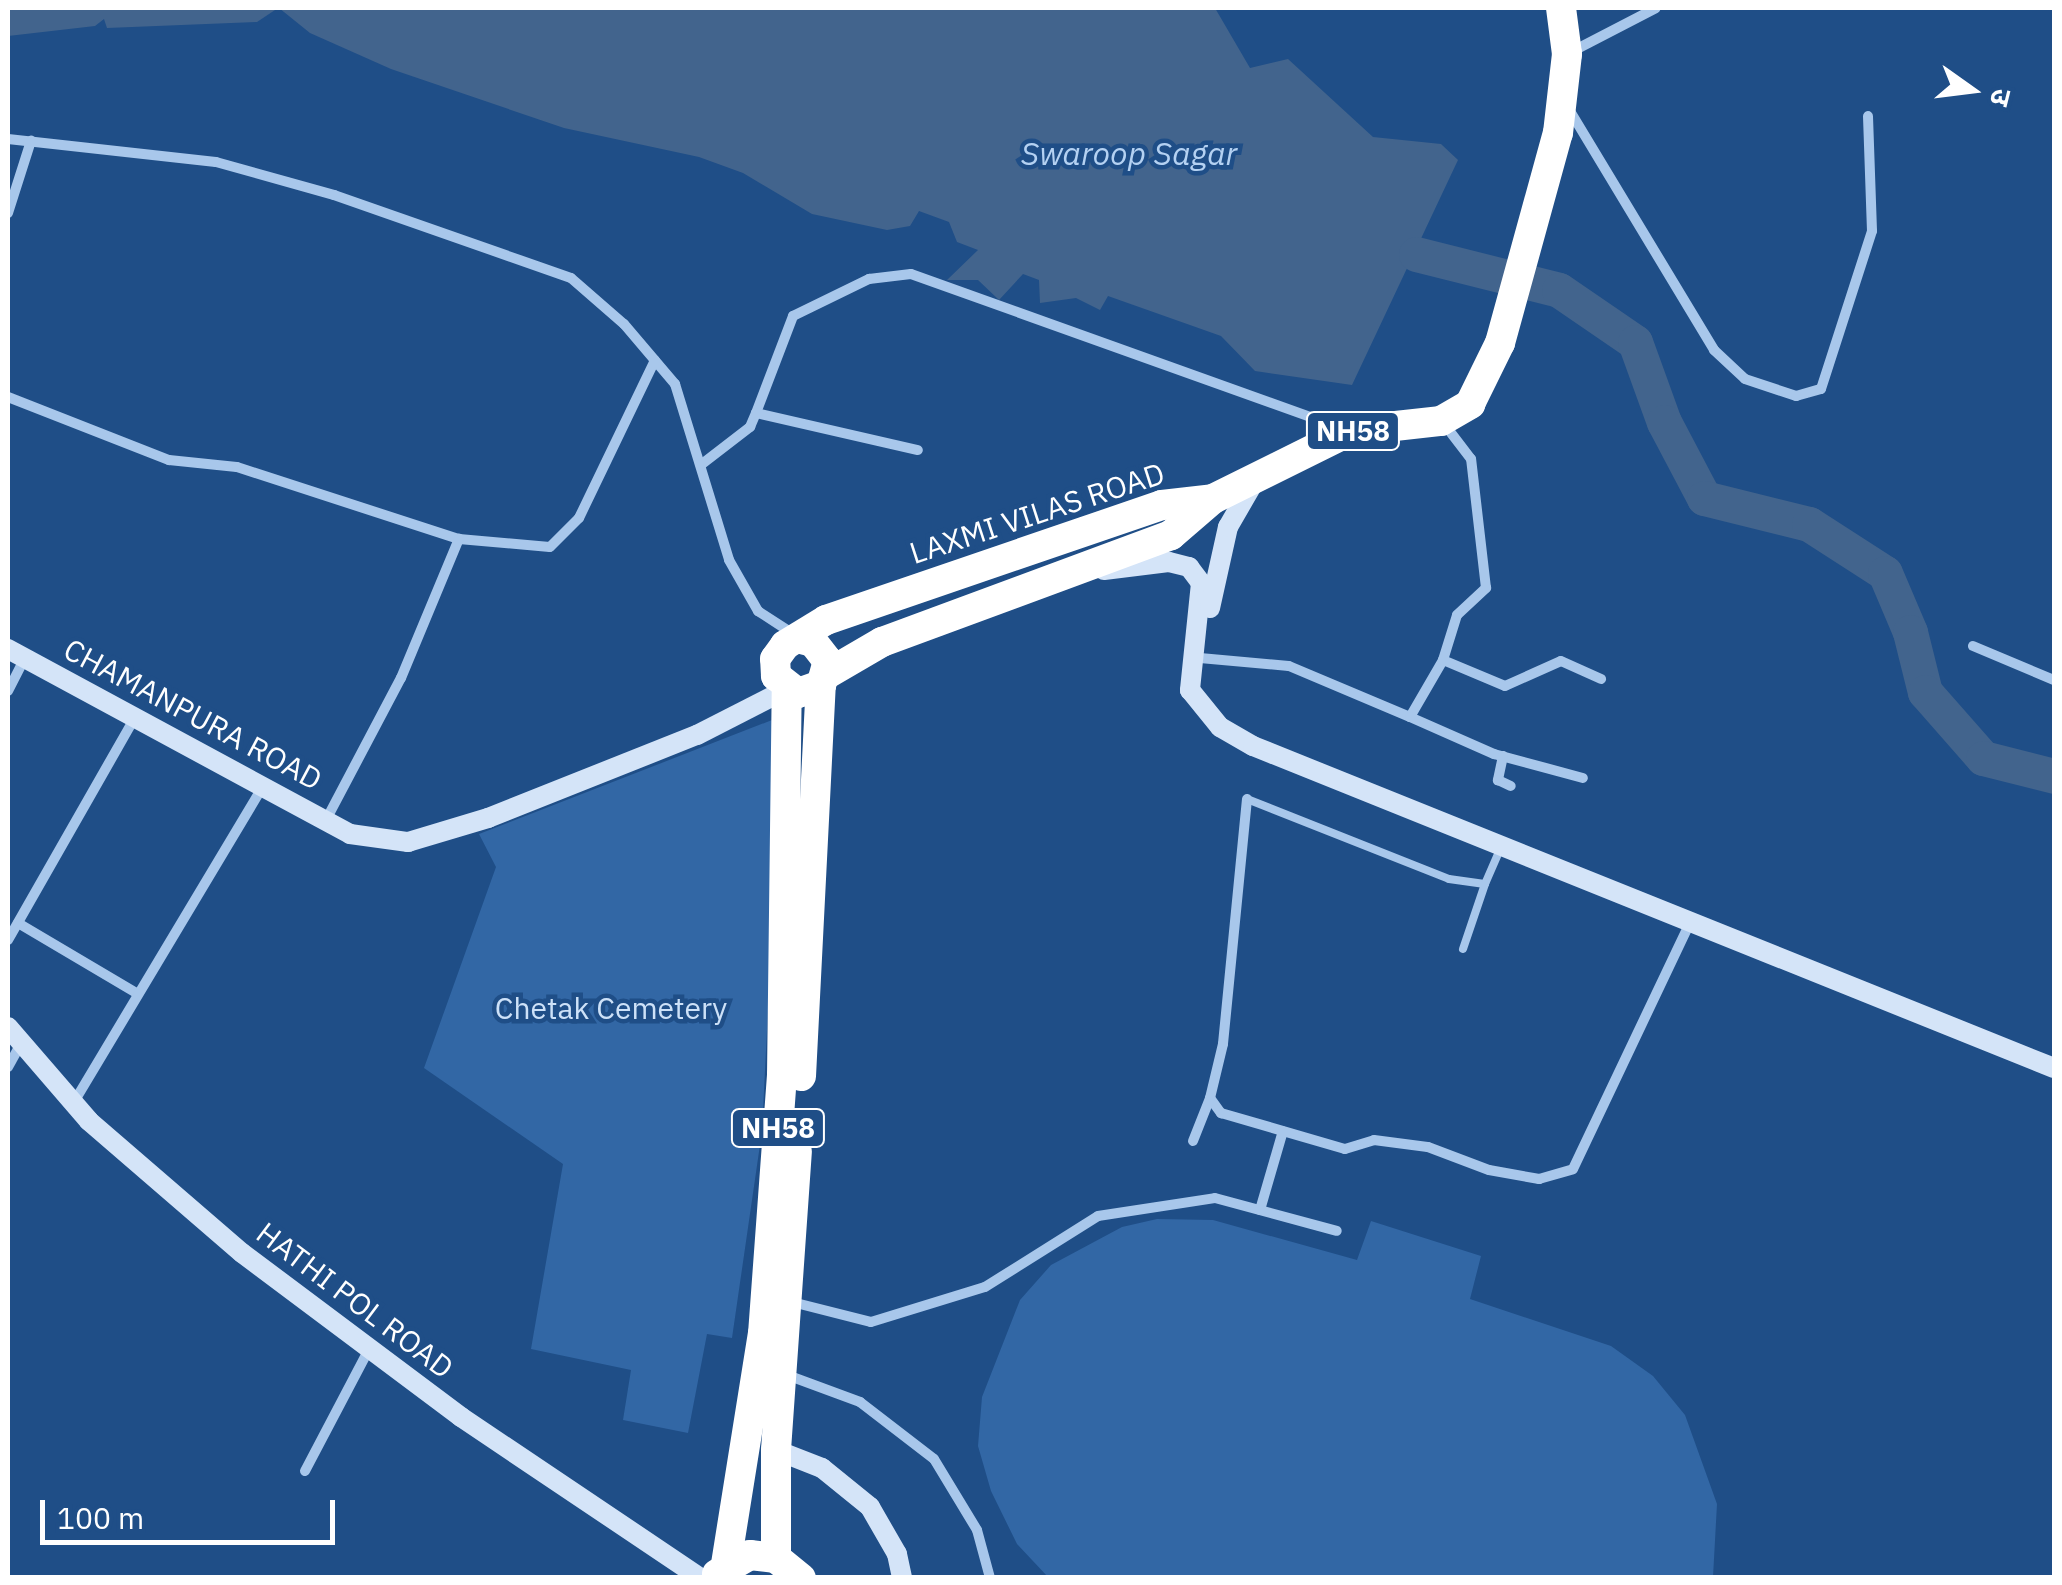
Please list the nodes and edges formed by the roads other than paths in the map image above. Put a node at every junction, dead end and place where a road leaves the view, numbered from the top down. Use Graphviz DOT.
graph roads {
  1 [pos="1560,8"];
  2 [pos="1656,8"];
  3 [pos="1568,54"];
  4 [pos="1564,102"];
  5 [pos="1868,116"];
  6 [pos="8,138"];
  7 [pos="31,141"];
  8 [pos="8,213"];
  9 [pos="654,360"];
  10 [pos="8,396"];
  11 [pos="756,414"];
  12 [pos="1441,420"];
  13 [pos="1350,431"];
  14 [pos="918,450"];
  15 [pos="702,464"];
  16 [pos="1264,468"];
  17 [pos="1212,499"];
  18 [pos="459,539"];
  19 [pos="1057,576"];
  20 [pos="801,639"];
  21 [pos="1973,646"];
  22 [pos="16,653"];
  23 [pos="1200,658"];
  24 [pos="1443,660"];
  25 [pos="1601,679"];
  26 [pos="824,680"];
  27 [pos="2054,680"];
  28 [pos="787,689"];
  29 [pos="8,690"];
  30 [pos="1202,709"];
  31 [pos="136,715"];
  32 [pos="1410,717"];
  33 [pos="1502,756"];
  34 [pos="1583,778"];
  35 [pos="264,784"];
  36 [pos="1511,786"];
  37 [pos="1247,799"];
  38 [pos="326,820"];
  39 [pos="1501,847"];
  40 [pos="1485,884"];
  41 [pos="18,922"];
  42 [pos="1690,922"];
  43 [pos="8,940"];
  44 [pos="1463,949"];
  45 [pos="138,994"];
  46 [pos="14,1035"];
  47 [pos="8,1067"];
  48 [pos="2054,1068"];
  49 [pos="1210,1098"];
  50 [pos="73,1103"];
  51 [pos="1283,1131"];
  52 [pos="1193,1141"];
  53 [pos="1260,1210"];
  54 [pos="1337,1231"];
  55 [pos="777,1299"];
  56 [pos="369,1348"];
  57 [pos="786,1374"];
  58 [pos="776,1450"];
  59 [pos="306,1471"];
  60 [pos="776,1558"];
  61 [pos="714,1573"];
  62 [pos="802,1578"];
  63 [pos="902,1578"];
  64 [pos="990,1578"];
  1 -- 3 [label="highway, NH58"];
  2 -- 3 [label="street"];
  3 -- 4 [label="highway, NH58"];
  4 -- 5 [label="street"];
  4 -- 12 [label="highway, NH58"];
  6 -- 7 [label="street"];
  7 -- 8 [label="street"];
  7 -- 9 [label="street"];
  9 -- 15 [label="street"];
  9 -- 18 [label="street"];
  10 -- 18 [label="street"];
  11 -- 13 [label="street"];
  11 -- 14 [label="street"];
  11 -- 15 [label="street"];
  12 -- 13 [label="highway, LAXMI VILAS ROAD / NH58"];
  12 -- 24 [label="street"];
  13 -- 16 [label="highway, LAXMI VILAS ROAD / NH58"];
  15 -- 20 [label="street"];
  16 -- 17 [label="highway, LAXMI VILAS ROAD / NH58"];
  16 -- 23 [label="street"];
  17 -- 19 [label="highway, NH58"];
  17 -- 20 [label="highway, LAXMI VILAS ROAD / NH58"];
  18 -- 38 [label="street"];
  19 -- 26 [label="highway, NH58"];
  19 -- 30 [label="street"];
  20 -- 26 [label="highway"];
  20 -- 28 [label="highway, LAXMI VILAS ROAD / NH58"];
  21 -- 27 [label="street"];
  22 -- 29 [label="street"];
  22 -- 31 [label="street, CHAMANPURA ROAD"];
  23 -- 30 [label="street"];
  23 -- 32 [label="street"];
  24 -- 25 [label="street"];
  24 -- 32 [label="street"];
  26 -- 28 [label="highway, NH58"];
  26 -- 55 [label="highway, NH58"];
  28 -- 38 [label="street, CHAMANPURA ROAD"];
  28 -- 55 [label="highway, NH58"];
  30 -- 39 [label="street"];
  31 -- 35 [label="street, CHAMANPURA ROAD"];
  31 -- 41 [label="street"];
  32 -- 33 [label="street"];
  33 -- 34 [label="street"];
  33 -- 36 [label="street"];
  35 -- 38 [label="street, CHAMANPURA ROAD"];
  35 -- 45 [label="street"];
  37 -- 40 [label="lane"];
  37 -- 49 [label="street"];
  39 -- 40 [label="lane"];
  39 -- 42 [label="street"];
  40 -- 44 [label="lane"];
  41 -- 43 [label="street"];
  41 -- 45 [label="street"];
  42 -- 48 [label="street"];
  42 -- 51 [label="street"];
  45 -- 50 [label="street"];
  46 -- 47 [label="street"];
  46 -- 50 [label="street, HATHI POL ROAD"];
  49 -- 51 [label="street"];
  49 -- 52 [label="street"];
  50 -- 56 [label="street, HATHI POL ROAD"];
  51 -- 53 [label="street"];
  53 -- 54 [label="street"];
  53 -- 55 [label="street"];
  55 -- 57 [label="highway, NH58"];
  55 -- 61 [label="highway, NH58"];
  56 -- 59 [label="street"];
  56 -- 61 [label="street, HATHI POL ROAD"];
  57 -- 58 [label="highway, NH58"];
  57 -- 64 [label="street"];
  58 -- 60 [label="highway, NH58"];
  58 -- 63 [label="street"];
  60 -- 61 [label="highway"];
  60 -- 62 [label="highway"];
}
